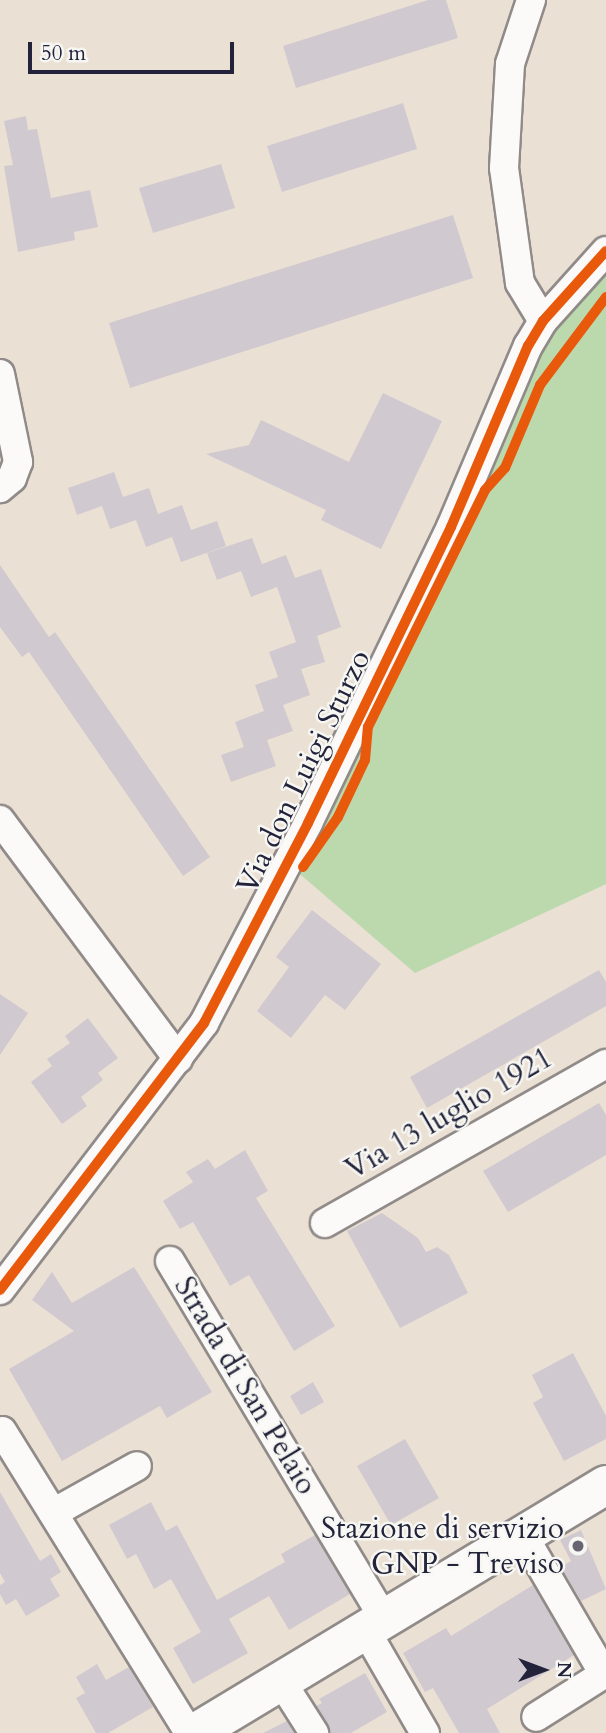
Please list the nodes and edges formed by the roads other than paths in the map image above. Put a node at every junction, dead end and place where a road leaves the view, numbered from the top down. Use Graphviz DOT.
graph roads {
  1 [pos="531,0"];
  2 [pos="606,251"];
  3 [pos="543,321"];
  4 [pos="0,374"];
  5 [pos="6,483"];
  6 [pos="0,820"];
  7 [pos="178,1059"];
  8 [pos="606,1064"];
  9 [pos="325,1223"];
  10 [pos="170,1261"];
  11 [pos="0,1290"];
  12 [pos="2,1431"];
  13 [pos="137,1466"];
  14 [pos="602,1492"];
  15 [pos="53,1513"];
  16 [pos="523,1535"];
  17 [pos="375,1625"];
  18 [pos="281,1681"];
  19 [pos="536,1717"];
  20 [pos="189,1733"];
  21 [pos="195,1733"];
  22 [pos="314,1733"];
  23 [pos="425,1733"];
  1 -- 3 [label="street"];
  2 -- 3 [label="street, Via don Luigi Sturzo"];
  3 -- 7 [label="street, Via don Luigi Sturzo"];
  4 -- 5 [label="street"];
  6 -- 7 [label="street"];
  7 -- 11 [label="street, Via don Luigi Sturzo"];
  8 -- 9 [label="street, Via 13 luglio 1921"];
  10 -- 17 [label="street, Strada di San Pelaio"];
  12 -- 15 [label="street"];
  13 -- 15 [label="street"];
  14 -- 16 [label="main road"];
  15 -- 20 [label="street"];
  16 -- 17 [label="main road"];
  16 -- 19 [label="street"];
  17 -- 18 [label="main road"];
  17 -- 23 [label="street, Strada di San Pelaio"];
  18 -- 21 [label="main road"];
  18 -- 22 [label="street"];
}
